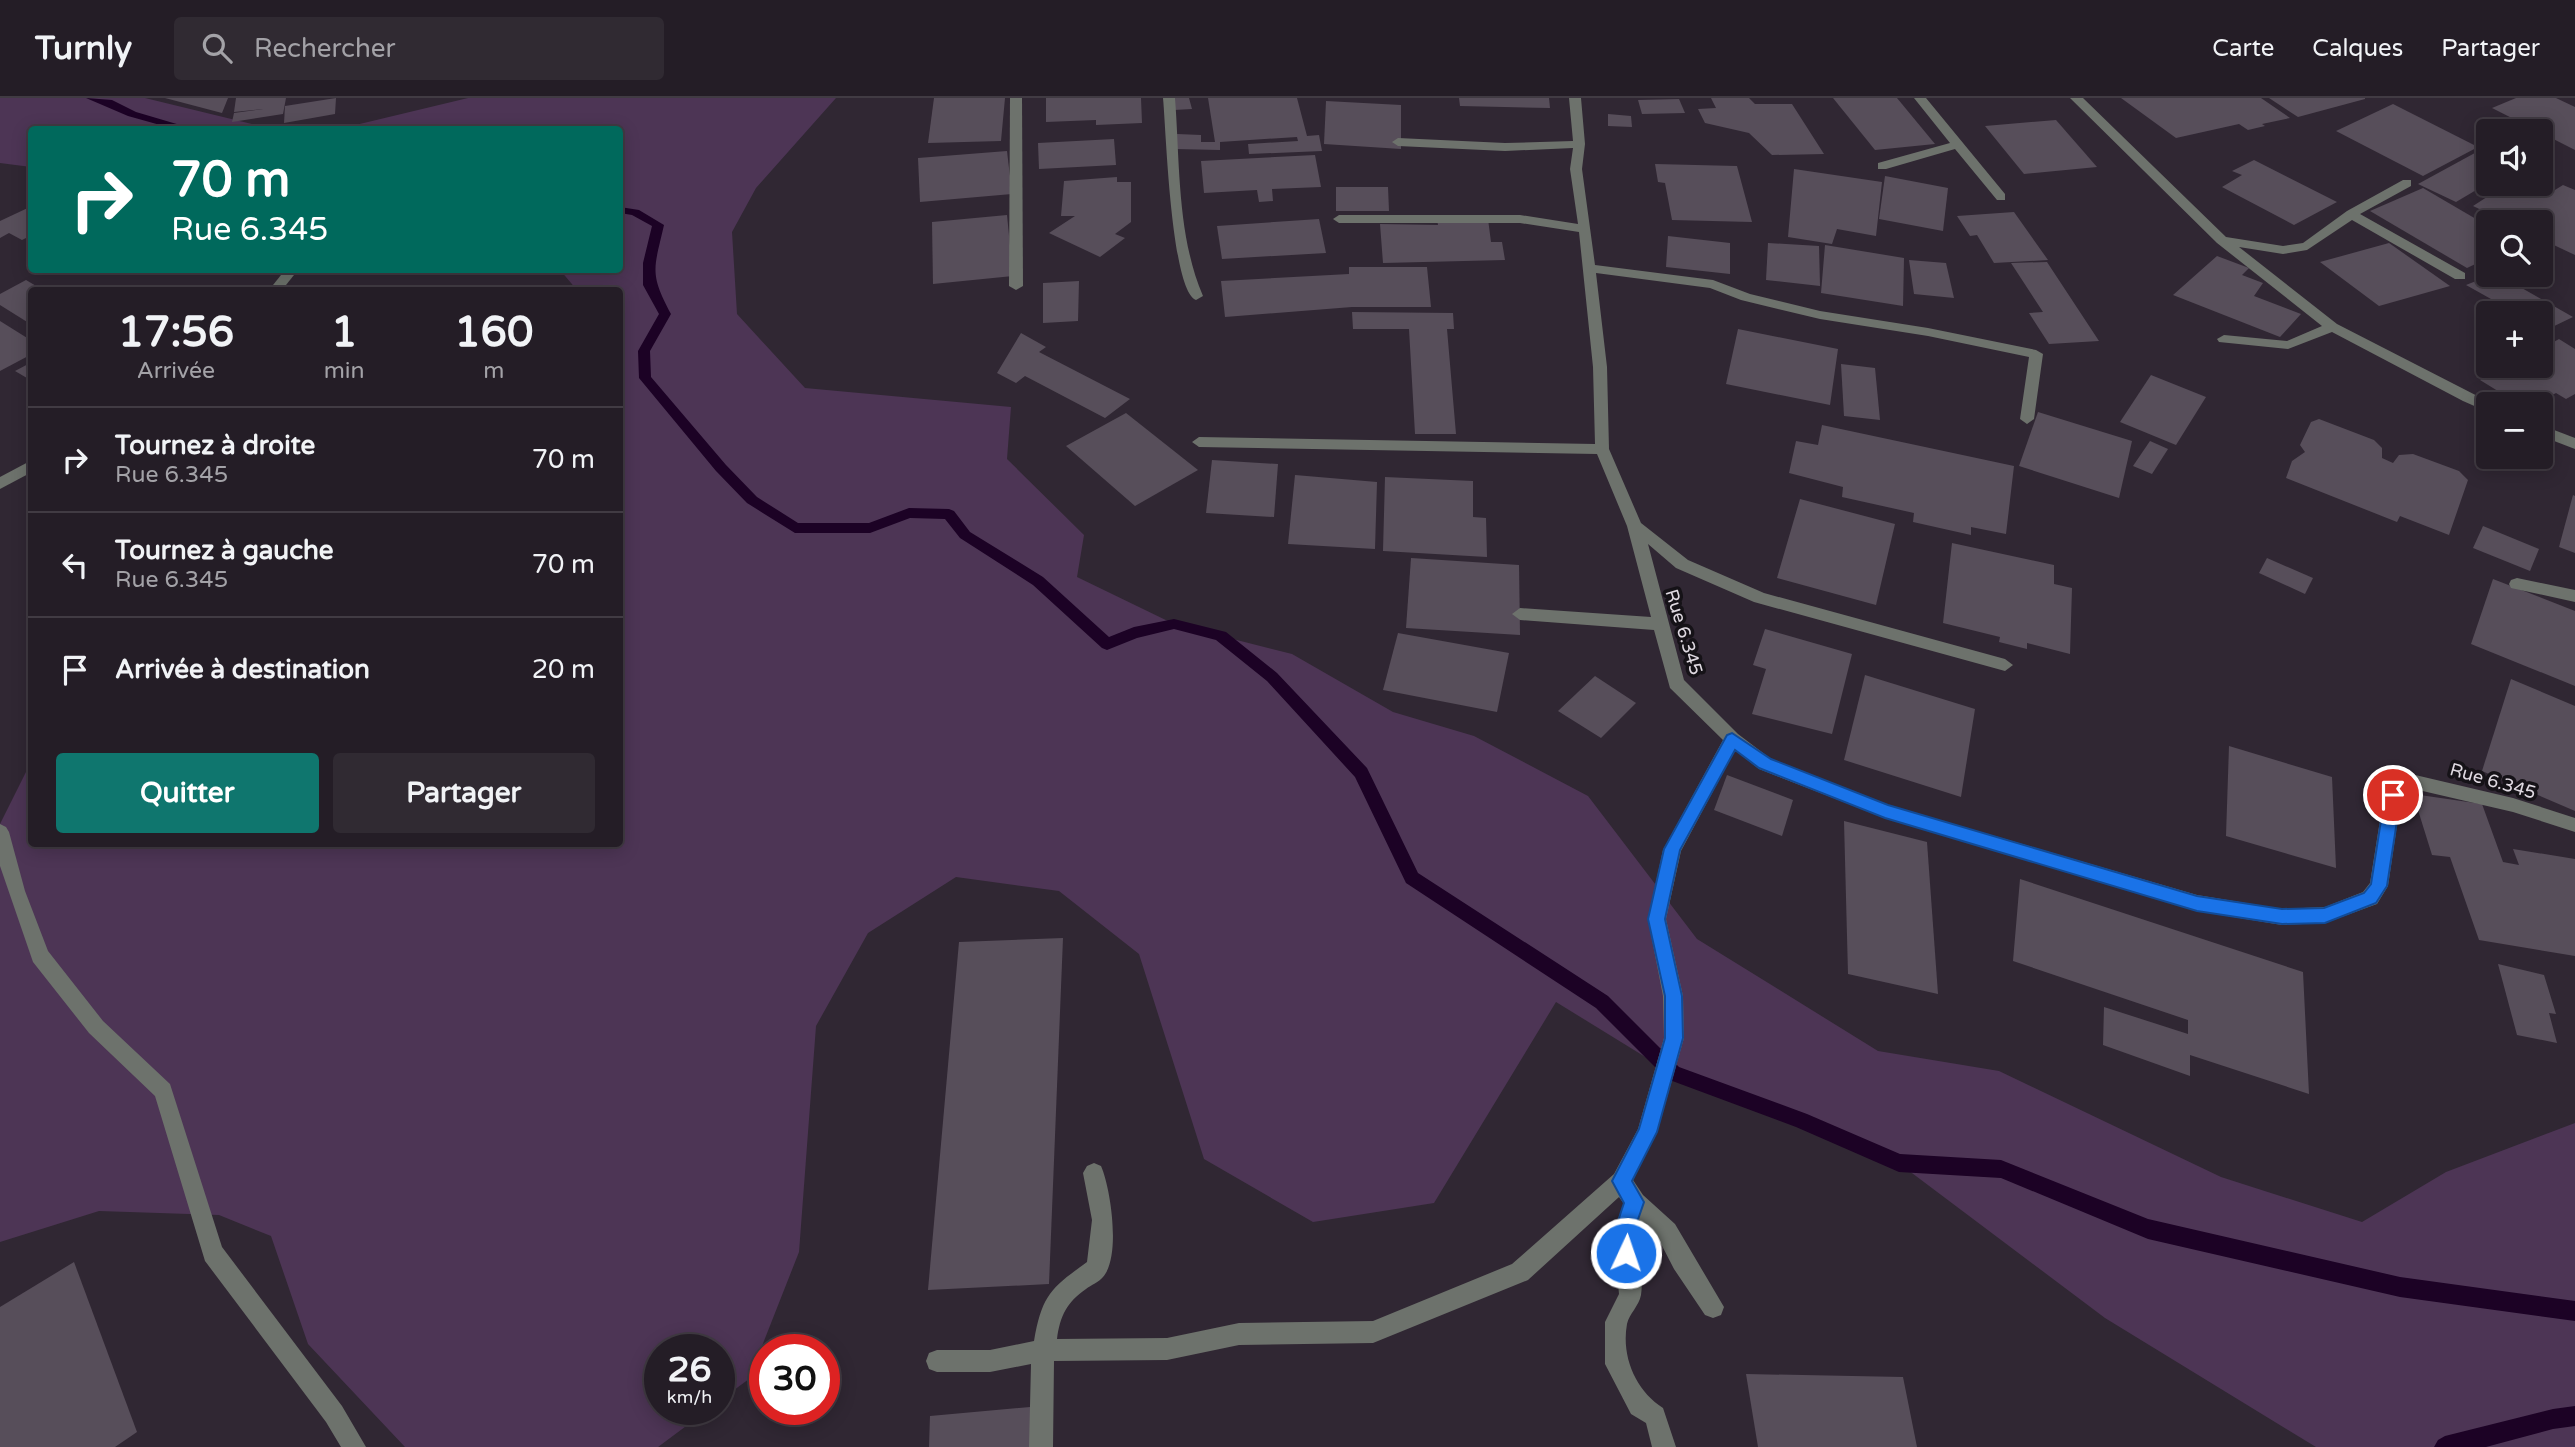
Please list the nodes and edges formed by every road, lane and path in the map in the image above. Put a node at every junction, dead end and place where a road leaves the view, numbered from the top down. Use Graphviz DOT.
graph roads {
  1 [pos="1016,98"];
  2 [pos="1169,98"];
  3 [pos="1576,98"];
  4 [pos="1920,98"];
  5 [pos="2076,98"];
  6 [pos="1398,142"];
  7 [pos="1579,144"];
  8 [pos="1958,145"];
  9 [pos="1882,166"];
  10 [pos="2407,183"];
  11 [pos="2001,197"];
  12 [pos="2351,214"];
  13 [pos="1339,219"];
  14 [pos="1586,229"];
  15 [pos="2222,240"];
  16 [pos="1590,268"];
  17 [pos="289,273"];
  18 [pos="2460,275"];
  19 [pos="1016,286"];
  20 [pos="277,287"];
  21 [pos="1196,296"];
  22 [pos="2333,327"];
  23 [pos="2224,340"];
  24 [pos="2476,402"];
  25 [pos="2026,419"];
  26 [pos="2553,435"];
  27 [pos="1199,442"];
  28 [pos="2575,444"];
  29 [pos="1602,449"];
  30 [pos="28,467"];
  31 [pos="0,484"];
  32 [pos="1635,526"];
  33 [pos="2518,584"];
  34 [pos="2575,596"];
  35 [pos="1520,614"];
  36 [pos="1659,624"];
  37 [pos="2005,665"];
  38 [pos="1732,739"];
  39 [pos="2575,825"];
  40 [pos="0,832"];
  41 [pos="1094,1173"];
  42 [pos="1621,1181"];
  43 [pos="1634,1202"];
  44 [pos="1713,1307"];
  45 [pos="1043,1350"];
  46 [pos="937,1361"];
  47 [pos="354,1447"];
  48 [pos="1041,1447"];
  49 [pos="1664,1447"];
  1 -- 19 [label="street"];
  2 -- 21 [label="street"];
  3 -- 7 [label="street, Rue 6.345"];
  4 -- 8 [label="street"];
  5 -- 15 [label="street"];
  6 -- 7 [label="street"];
  7 -- 14 [label="street, Rue 6.345"];
  8 -- 9 [label="street"];
  8 -- 11 [label="street"];
  10 -- 12 [label="street"];
  12 -- 15 [label="street"];
  12 -- 18 [label="street"];
  13 -- 14 [label="street"];
  14 -- 16 [label="street, Rue 6.345"];
  15 -- 22 [label="street"];
  16 -- 25 [label="street"];
  16 -- 29 [label="street, Rue 6.345"];
  17 -- 20 [label="street"];
  22 -- 23 [label="street"];
  22 -- 24 [label="street"];
  26 -- 28 [label="street"];
  27 -- 29 [label="street"];
  29 -- 32 [label="street, Rue 6.345"];
  30 -- 31 [label="street"];
  32 -- 36 [label="street, Rue 6.345"];
  32 -- 37 [label="street"];
  33 -- 34 [label="street"];
  35 -- 36 [label="street"];
  36 -- 38 [label="street, Rue 6.345"];
  38 -- 39 [label="street, Rue 6.345"];
  38 -- 42 [label="street"];
  40 -- 47 [label="street"];
  41 -- 45 [label="street"];
  42 -- 43 [label="street"];
  42 -- 45 [label="street"];
  43 -- 44 [label="street"];
  43 -- 49 [label="street"];
  45 -- 46 [label="street"];
  45 -- 48 [label="street"];
}
